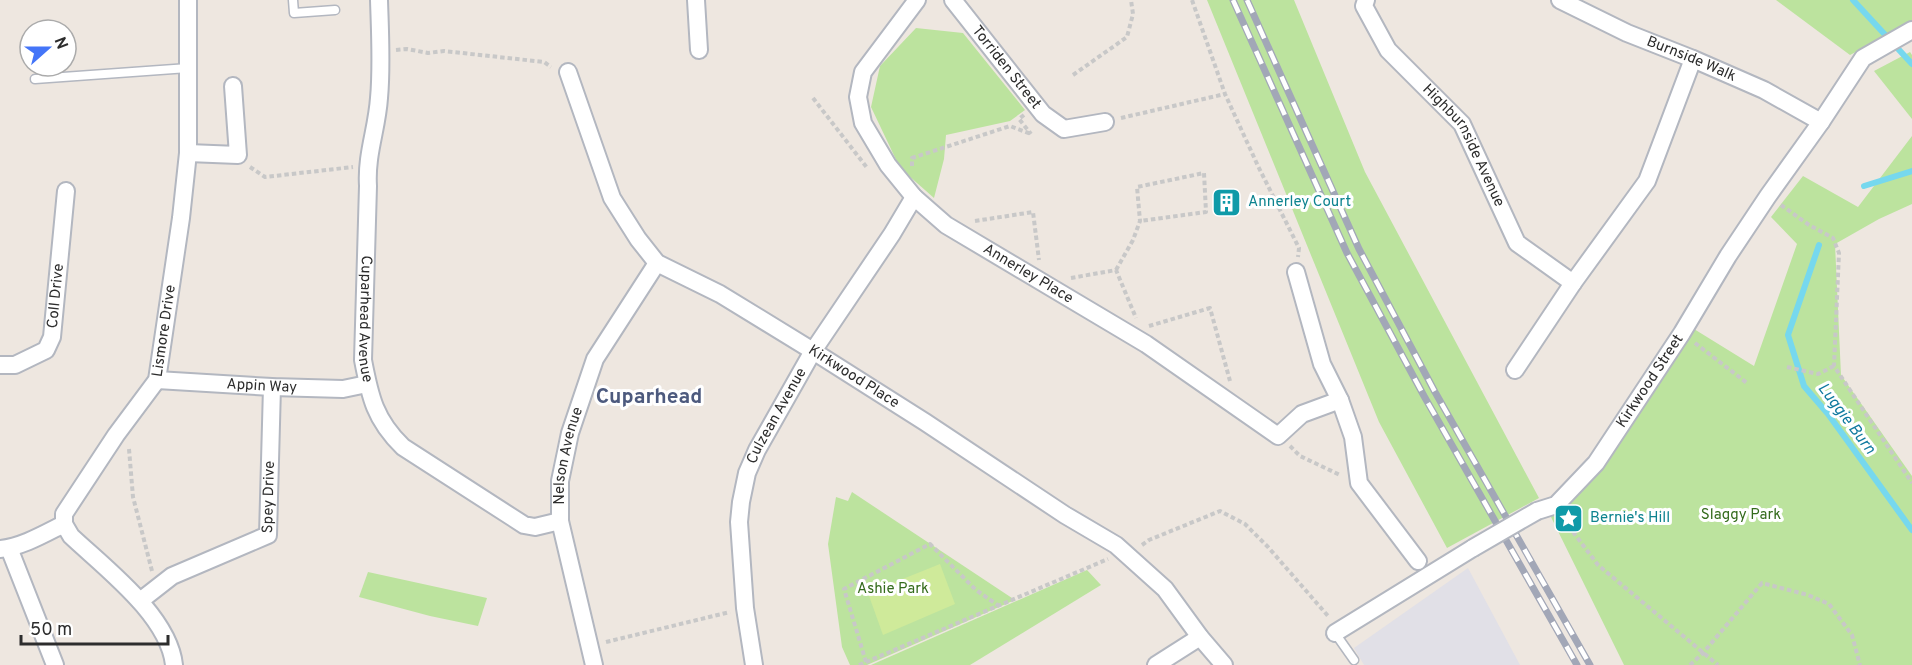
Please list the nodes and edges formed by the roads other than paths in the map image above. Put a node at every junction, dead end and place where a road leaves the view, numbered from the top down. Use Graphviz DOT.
graph roads {
  1 [pos="188,0"];
  2 [pos="293,0"];
  3 [pos="379,0"];
  4 [pos="696,0"];
  5 [pos="917,0"];
  6 [pos="953,0"];
  7 [pos="1366,0"];
  8 [pos="1560,0"];
  9 [pos="335,10"];
  10 [pos="1908,33"];
  11 [pos="699,50"];
  12 [pos="1693,59"];
  13 [pos="188,68"];
  14 [pos="570,78"];
  15 [pos="35,79"];
  16 [pos="233,86"];
  17 [pos="1105,122"];
  18 [pos="1821,123"];
  19 [pos="188,153"];
  20 [pos="66,191"];
  21 [pos="914,197"];
  22 [pos="657,263"];
  23 [pos="1296,272"];
  24 [pos="1574,283"];
  25 [pos="813,351"];
  26 [pos="0,365"];
  27 [pos="1515,370"];
  28 [pos="157,380"];
  29 [pos="367,384"];
  30 [pos="272,387"];
  31 [pos="1340,400"];
  32 [pos="560,521"];
  33 [pos="64,524"];
  34 [pos="4,549"];
  35 [pos="1418,561"];
  36 [pos="140,601"];
  37 [pos="1338,631"];
  38 [pos="1200,637"];
  39 [pos="1354,660"];
  40 [pos="55,665"];
  41 [pos="174,665"];
  42 [pos="594,665"];
  43 [pos="754,665"];
  44 [pos="1156,665"];
  45 [pos="1224,665"];
  1 -- 13 [label="street, Lismore Drive"];
  2 -- 9 [label="lane"];
  3 -- 29 [label="street, Cuparhead Avenue"];
  4 -- 11 [label="street"];
  5 -- 21 [label="street, Annerley Place"];
  6 -- 17 [label="street, Torriden Street"];
  7 -- 24 [label="street, Highburnside Avenue"];
  8 -- 12 [label="street, Burnside Walk"];
  10 -- 18 [label="street, Kirkwood Street"];
  12 -- 18 [label="street, Burnside Walk"];
  12 -- 24 [label="street"];
  13 -- 15 [label="lane"];
  13 -- 19 [label="street, Lismore Drive"];
  14 -- 22 [label="street, Kirkwood Place"];
  16 -- 19 [label="street"];
  18 -- 37 [label="street, Kirkwood Street, bridge"];
  19 -- 28 [label="street, Lismore Drive"];
  20 -- 26 [label="street, Coll Drive"];
  21 -- 25 [label="street, Culzean Avenue"];
  21 -- 31 [label="street, Annerley Place"];
  22 -- 25 [label="street, Kirkwood Place"];
  22 -- 32 [label="street, Nelson Avenue"];
  23 -- 31 [label="street"];
  24 -- 27 [label="street"];
  25 -- 38 [label="street, Kirkwood Place"];
  25 -- 43 [label="street, Culzean Avenue"];
  28 -- 30 [label="street, Appin Way"];
  28 -- 33 [label="street, Lismore Drive"];
  29 -- 30 [label="street, Appin Way"];
  29 -- 32 [label="street, Cuparhead Avenue"];
  30 -- 36 [label="street, Spey Drive"];
  31 -- 35 [label="street"];
  32 -- 42 [label="street, Nelson Avenue"];
  33 -- 34 [label="street"];
  33 -- 36 [label="street"];
  34 -- 40 [label="street"];
  36 -- 41 [label="street"];
  37 -- 39 [label="lane"];
  38 -- 44 [label="street"];
  38 -- 45 [label="street, Kirkwood Place"];
}
